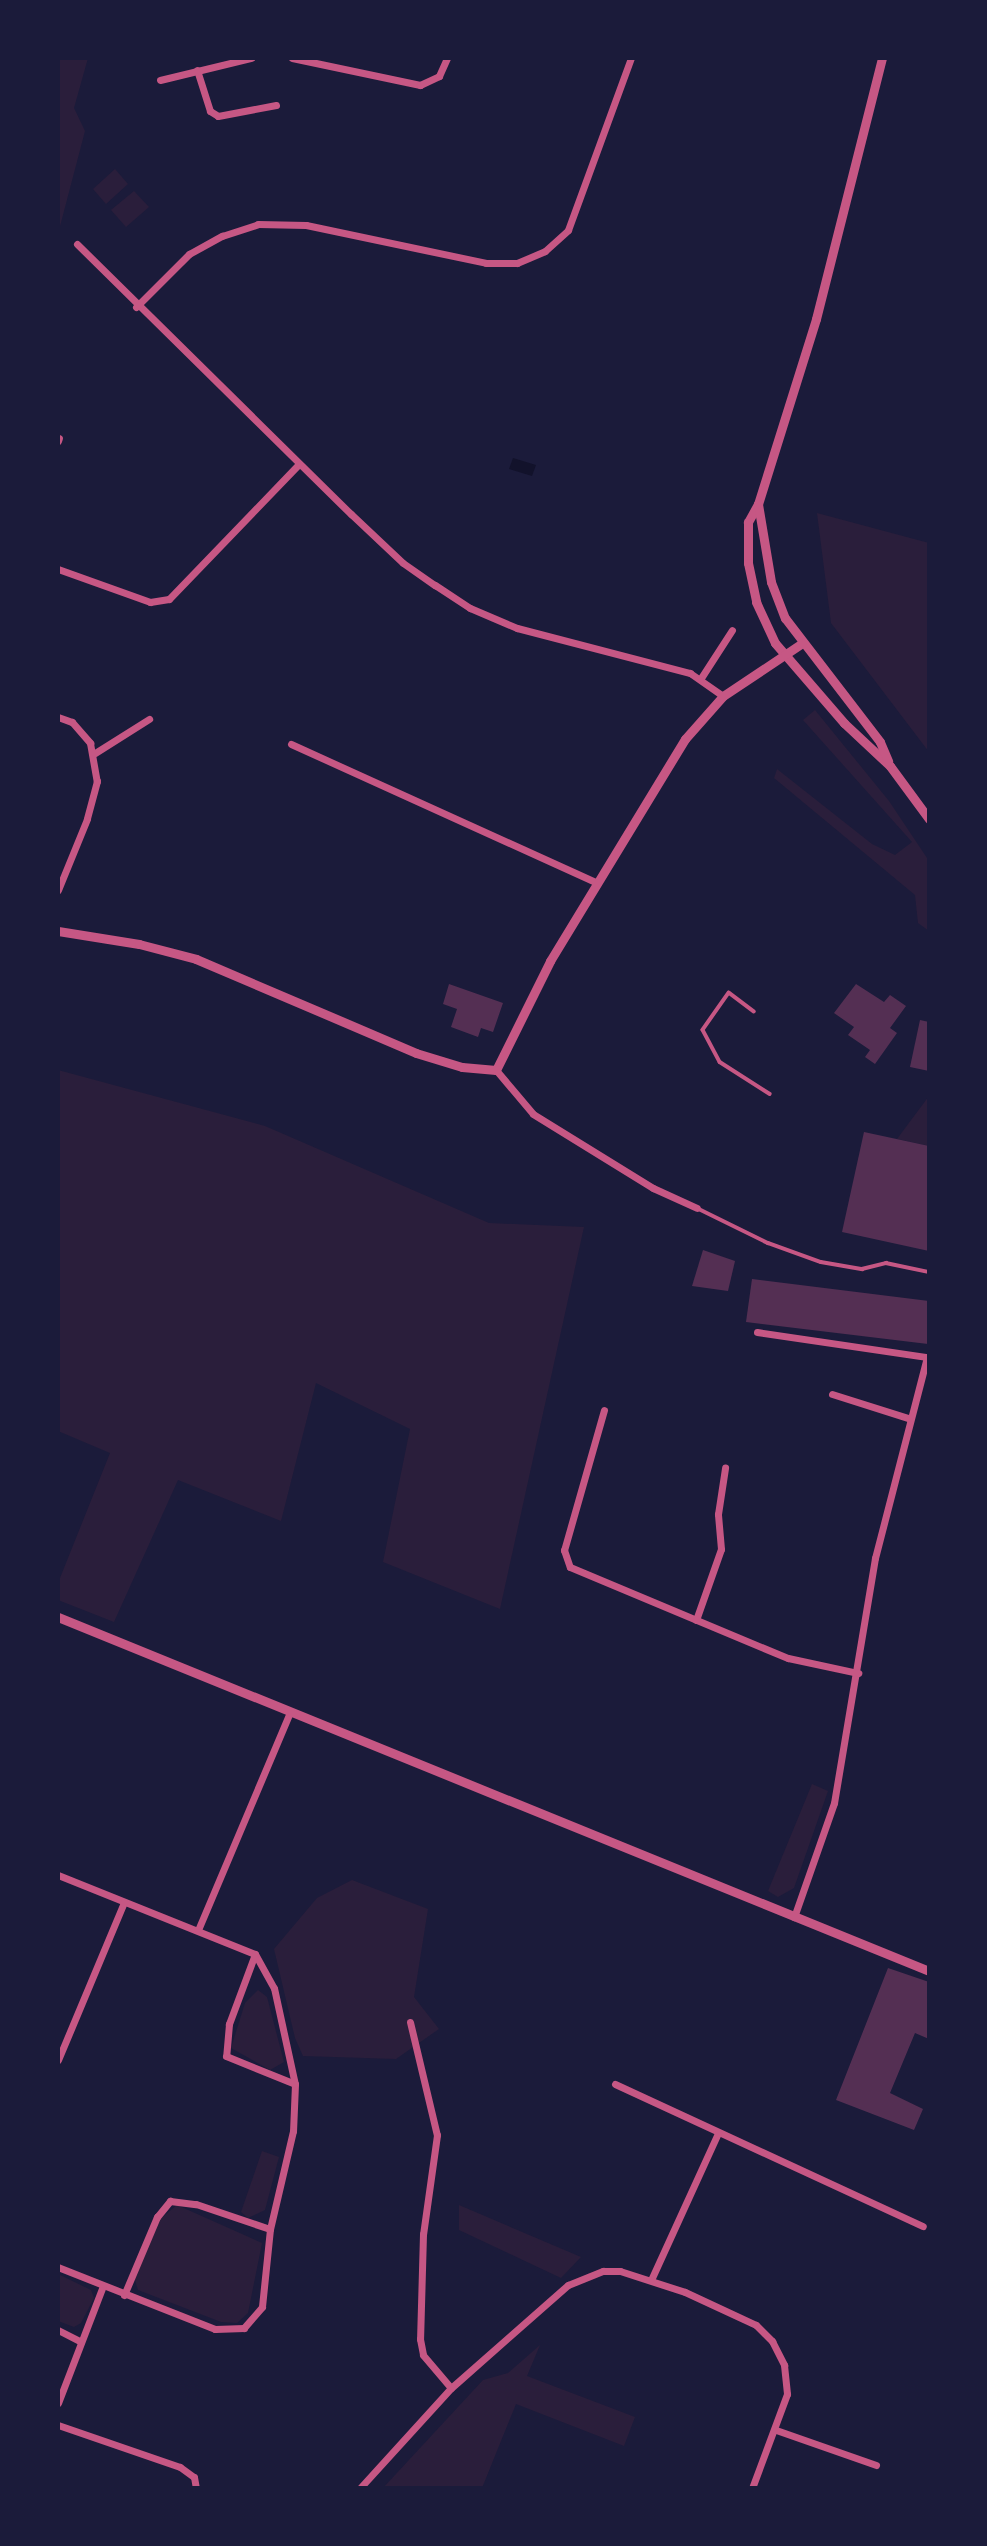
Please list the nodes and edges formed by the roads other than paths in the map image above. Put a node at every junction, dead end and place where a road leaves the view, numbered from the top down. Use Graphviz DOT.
graph roads {
  1 [pos="251,58"];
  2 [pos="292,58"];
  3 [pos="447,58"];
  4 [pos="631,58"];
  5 [pos="882,58"];
  6 [pos="197,69"];
  7 [pos="160,80"];
  8 [pos="276,105"];
  9 [pos="77,244"];
  10 [pos="136,307"];
  11 [pos="299,464"];
  12 [pos="758,503"];
  13 [pos="58,569"];
  14 [pos="732,630"];
  15 [pos="801,644"];
  16 [pos="784,654"];
  17 [pos="701,678"];
  18 [pos="723,696"];
  19 [pos="58,717"];
  20 [pos="149,719"];
  21 [pos="291,744"];
  22 [pos="95,753"];
  23 [pos="891,766"];
  24 [pos="929,819"];
  25 [pos="597,883"];
  26 [pos="58,890"];
  27 [pos="58,932"];
  28 [pos="754,1012"];
  29 [pos="496,1070"];
  30 [pos="770,1094"];
  31 [pos="697,1208"];
  32 [pos="929,1272"];
  33 [pos="757,1332"];
  34 [pos="832,1394"];
  35 [pos="604,1410"];
  36 [pos="908,1418"];
  37 [pos="725,1468"];
  38 [pos="58,1617"];
  39 [pos="696,1619"];
  40 [pos="858,1673"];
  41 [pos="290,1712"];
  42 [pos="58,1875"];
  43 [pos="124,1902"];
  44 [pos="794,1917"];
  45 [pos="198,1930"];
  46 [pos="255,1954"];
  47 [pos="929,1971"];
  48 [pos="410,2022"];
  49 [pos="58,2060"];
  50 [pos="295,2084"];
  51 [pos="615,2084"];
  52 [pos="718,2133"];
  53 [pos="923,2226"];
  54 [pos="270,2229"];
  55 [pos="58,2267"];
  56 [pos="652,2280"];
  57 [pos="103,2286"];
  58 [pos="124,2295"];
  59 [pos="58,2330"];
  60 [pos="80,2341"];
  61 [pos="451,2388"];
  62 [pos="58,2403"];
  63 [pos="58,2425"];
  64 [pos="776,2430"];
  65 [pos="876,2465"];
  66 [pos="196,2488"];
  67 [pos="360,2488"];
  68 [pos="751,2488"];
  1 -- 6 [label="street"];
  2 -- 3 [label="street"];
  4 -- 10 [label="street"];
  5 -- 12 [label="street"];
  6 -- 7 [label="street"];
  6 -- 8 [label="street"];
  9 -- 10 [label="street"];
  10 -- 11 [label="street"];
  11 -- 13 [label="street"];
  11 -- 17 [label="street"];
  12 -- 15 [label="street"];
  12 -- 16 [label="street"];
  14 -- 17 [label="street"];
  15 -- 16 [label="street"];
  15 -- 23 [label="street"];
  16 -- 18 [label="street"];
  16 -- 23 [label="street"];
  17 -- 18 [label="street"];
  18 -- 25 [label="street"];
  19 -- 22 [label="street"];
  20 -- 22 [label="street"];
  21 -- 25 [label="street"];
  22 -- 26 [label="street"];
  23 -- 24 [label="street"];
  25 -- 29 [label="street"];
  27 -- 29 [label="street"];
  28 -- 30 [label="lane"];
  29 -- 31 [label="street"];
  31 -- 32 [label="lane"];
  33 -- 36 [label="street"];
  34 -- 36 [label="street"];
  35 -- 39 [label="street"];
  36 -- 40 [label="street"];
  37 -- 39 [label="street"];
  38 -- 41 [label="street"];
  39 -- 40 [label="street"];
  40 -- 44 [label="street"];
  41 -- 44 [label="street"];
  41 -- 45 [label="street"];
  42 -- 43 [label="street"];
  43 -- 45 [label="street"];
  43 -- 49 [label="street"];
  44 -- 47 [label="street"];
  45 -- 46 [label="street"];
  46 -- 50 [label="street"];
  46 -- 50 [label="street"];
  48 -- 61 [label="street"];
  50 -- 54 [label="street"];
  51 -- 52 [label="street"];
  52 -- 53 [label="street"];
  52 -- 56 [label="street"];
  54 -- 58 [label="street"];
  54 -- 58 [label="street"];
  55 -- 57 [label="street"];
  56 -- 61 [label="street"];
  56 -- 64 [label="street"];
  57 -- 58 [label="street"];
  57 -- 60 [label="street"];
  59 -- 60 [label="street"];
  60 -- 62 [label="street"];
  61 -- 67 [label="street"];
  63 -- 66 [label="street"];
  64 -- 65 [label="street"];
  64 -- 68 [label="street"];
}
